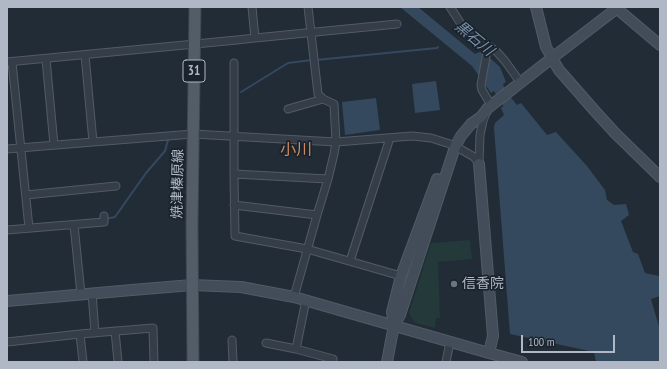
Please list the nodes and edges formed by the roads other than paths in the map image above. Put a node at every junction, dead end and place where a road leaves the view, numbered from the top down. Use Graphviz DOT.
graph roads {
  1 [pos="195,7"];
  2 [pos="252,7"];
  3 [pos="308,7"];
  4 [pos="450,7"];
  5 [pos="536,7"];
  6 [pos="616,8"];
  7 [pos="397,24"];
  8 [pos="311,32"];
  9 [pos="255,38"];
  10 [pos="194,44"];
  11 [pos="660,45"];
  12 [pos="487,49"];
  13 [pos="85,55"];
  14 [pos="552,58"];
  15 [pos="46,59"];
  16 [pos="10,62"];
  17 [pos="234,63"];
  18 [pos="516,86"];
  19 [pos="324,99"];
  20 [pos="491,105"];
  21 [pos="288,109"];
  22 [pos="193,134"];
  23 [pos="234,137"];
  24 [pos="390,138"];
  25 [pos="93,142"];
  26 [pos="336,142"];
  27 [pos="54,145"];
  28 [pos="452,146"];
  29 [pos="20,148"];
  30 [pos="7,149"];
  31 [pos="479,164"];
  32 [pos="234,174"];
  33 [pos="660,177"];
  34 [pos="328,180"];
  35 [pos="116,186"];
  36 [pos="26,195"];
  37 [pos="234,205"];
  38 [pos="317,215"];
  39 [pos="104,218"];
  40 [pos="74,225"];
  41 [pos="29,228"];
  42 [pos="7,230"];
  43 [pos="308,249"];
  44 [pos="350,261"];
  45 [pos="402,276"];
  46 [pos="192,285"];
  47 [pos="92,293"];
  48 [pos="81,294"];
  49 [pos="294,297"];
  50 [pos="306,300"];
  51 [pos="7,301"];
  52 [pos="394,325"];
  53 [pos="115,331"];
  54 [pos="96,333"];
  55 [pos="80,334"];
  56 [pos="232,340"];
  57 [pos="7,342"];
  58 [pos="450,342"];
  59 [pos="266,343"];
  60 [pos="296,349"];
  61 [pos="489,357"];
  62 [pos="83,362"];
  63 [pos="118,362"];
  64 [pos="154,362"];
  65 [pos="194,362"];
  66 [pos="233,362"];
  67 [pos="333,362"];
  68 [pos="387,362"];
  69 [pos="446,362"];
  70 [pos="522,362"];
  1 -- 10 [label="main road, 焼津榛原線 / 31"];
  2 -- 9 [label="street"];
  3 -- 8 [label="street"];
  4 -- 12 [label="street"];
  5 -- 14 [label="street"];
  6 -- 11 [label="street"];
  6 -- 14 [label="street"];
  7 -- 8 [label="street"];
  8 -- 9 [label="street"];
  8 -- 19 [label="street"];
  9 -- 10 [label="street"];
  10 -- 13 [label="street"];
  10 -- 22 [label="main road, 焼津榛原線 / 31"];
  12 -- 18 [label="street"];
  12 -- 20 [label="street"];
  13 -- 15 [label="street"];
  13 -- 25 [label="street"];
  14 -- 18 [label="street"];
  14 -- 33 [label="street"];
  15 -- 16 [label="street"];
  15 -- 27 [label="street"];
  16 -- 29 [label="street"];
  17 -- 23 [label="street"];
  18 -- 20 [label="street"];
  19 -- 21 [label="street"];
  19 -- 26 [label="street"];
  20 -- 28 [label="street"];
  20 -- 31 [label="street"];
  22 -- 23 [label="street"];
  22 -- 25 [label="street"];
  22 -- 46 [label="main road, 焼津榛原線 / 31"];
  23 -- 26 [label="street"];
  23 -- 32 [label="street"];
  24 -- 26 [label="street"];
  24 -- 28 [label="street"];
  24 -- 44 [label="street"];
  25 -- 27 [label="street"];
  26 -- 34 [label="street"];
  27 -- 29 [label="street"];
  28 -- 31 [label="street"];
  28 -- 45 [label="street"];
  28 -- 52 [label="street"];
  29 -- 30 [label="street"];
  29 -- 36 [label="street"];
  31 -- 61 [label="street"];
  32 -- 34 [label="street"];
  32 -- 37 [label="street"];
  34 -- 38 [label="street"];
  35 -- 36 [label="street"];
  36 -- 41 [label="street"];
  37 -- 38 [label="street"];
  37 -- 43 [label="street"];
  38 -- 43 [label="street"];
  39 -- 40 [label="street"];
  40 -- 41 [label="street"];
  40 -- 48 [label="street"];
  41 -- 42 [label="street"];
  43 -- 44 [label="street"];
  43 -- 49 [label="street"];
  44 -- 45 [label="street"];
  45 -- 52 [label="street"];
  46 -- 47 [label="street"];
  46 -- 49 [label="street"];
  46 -- 65 [label="main road, 焼津榛原線 / 31"];
  47 -- 48 [label="street"];
  47 -- 54 [label="street"];
  48 -- 51 [label="street"];
  49 -- 50 [label="street"];
  50 -- 52 [label="street"];
  50 -- 60 [label="street"];
  52 -- 58 [label="street"];
  52 -- 68 [label="street"];
  53 -- 54 [label="street"];
  53 -- 63 [label="street"];
  53 -- 64 [label="street"];
  54 -- 55 [label="street"];
  55 -- 57 [label="street"];
  55 -- 62 [label="street"];
  56 -- 66 [label="street"];
  58 -- 61 [label="street"];
  58 -- 69 [label="street"];
  59 -- 60 [label="street"];
  60 -- 67 [label="street"];
  61 -- 70 [label="street"];
}
